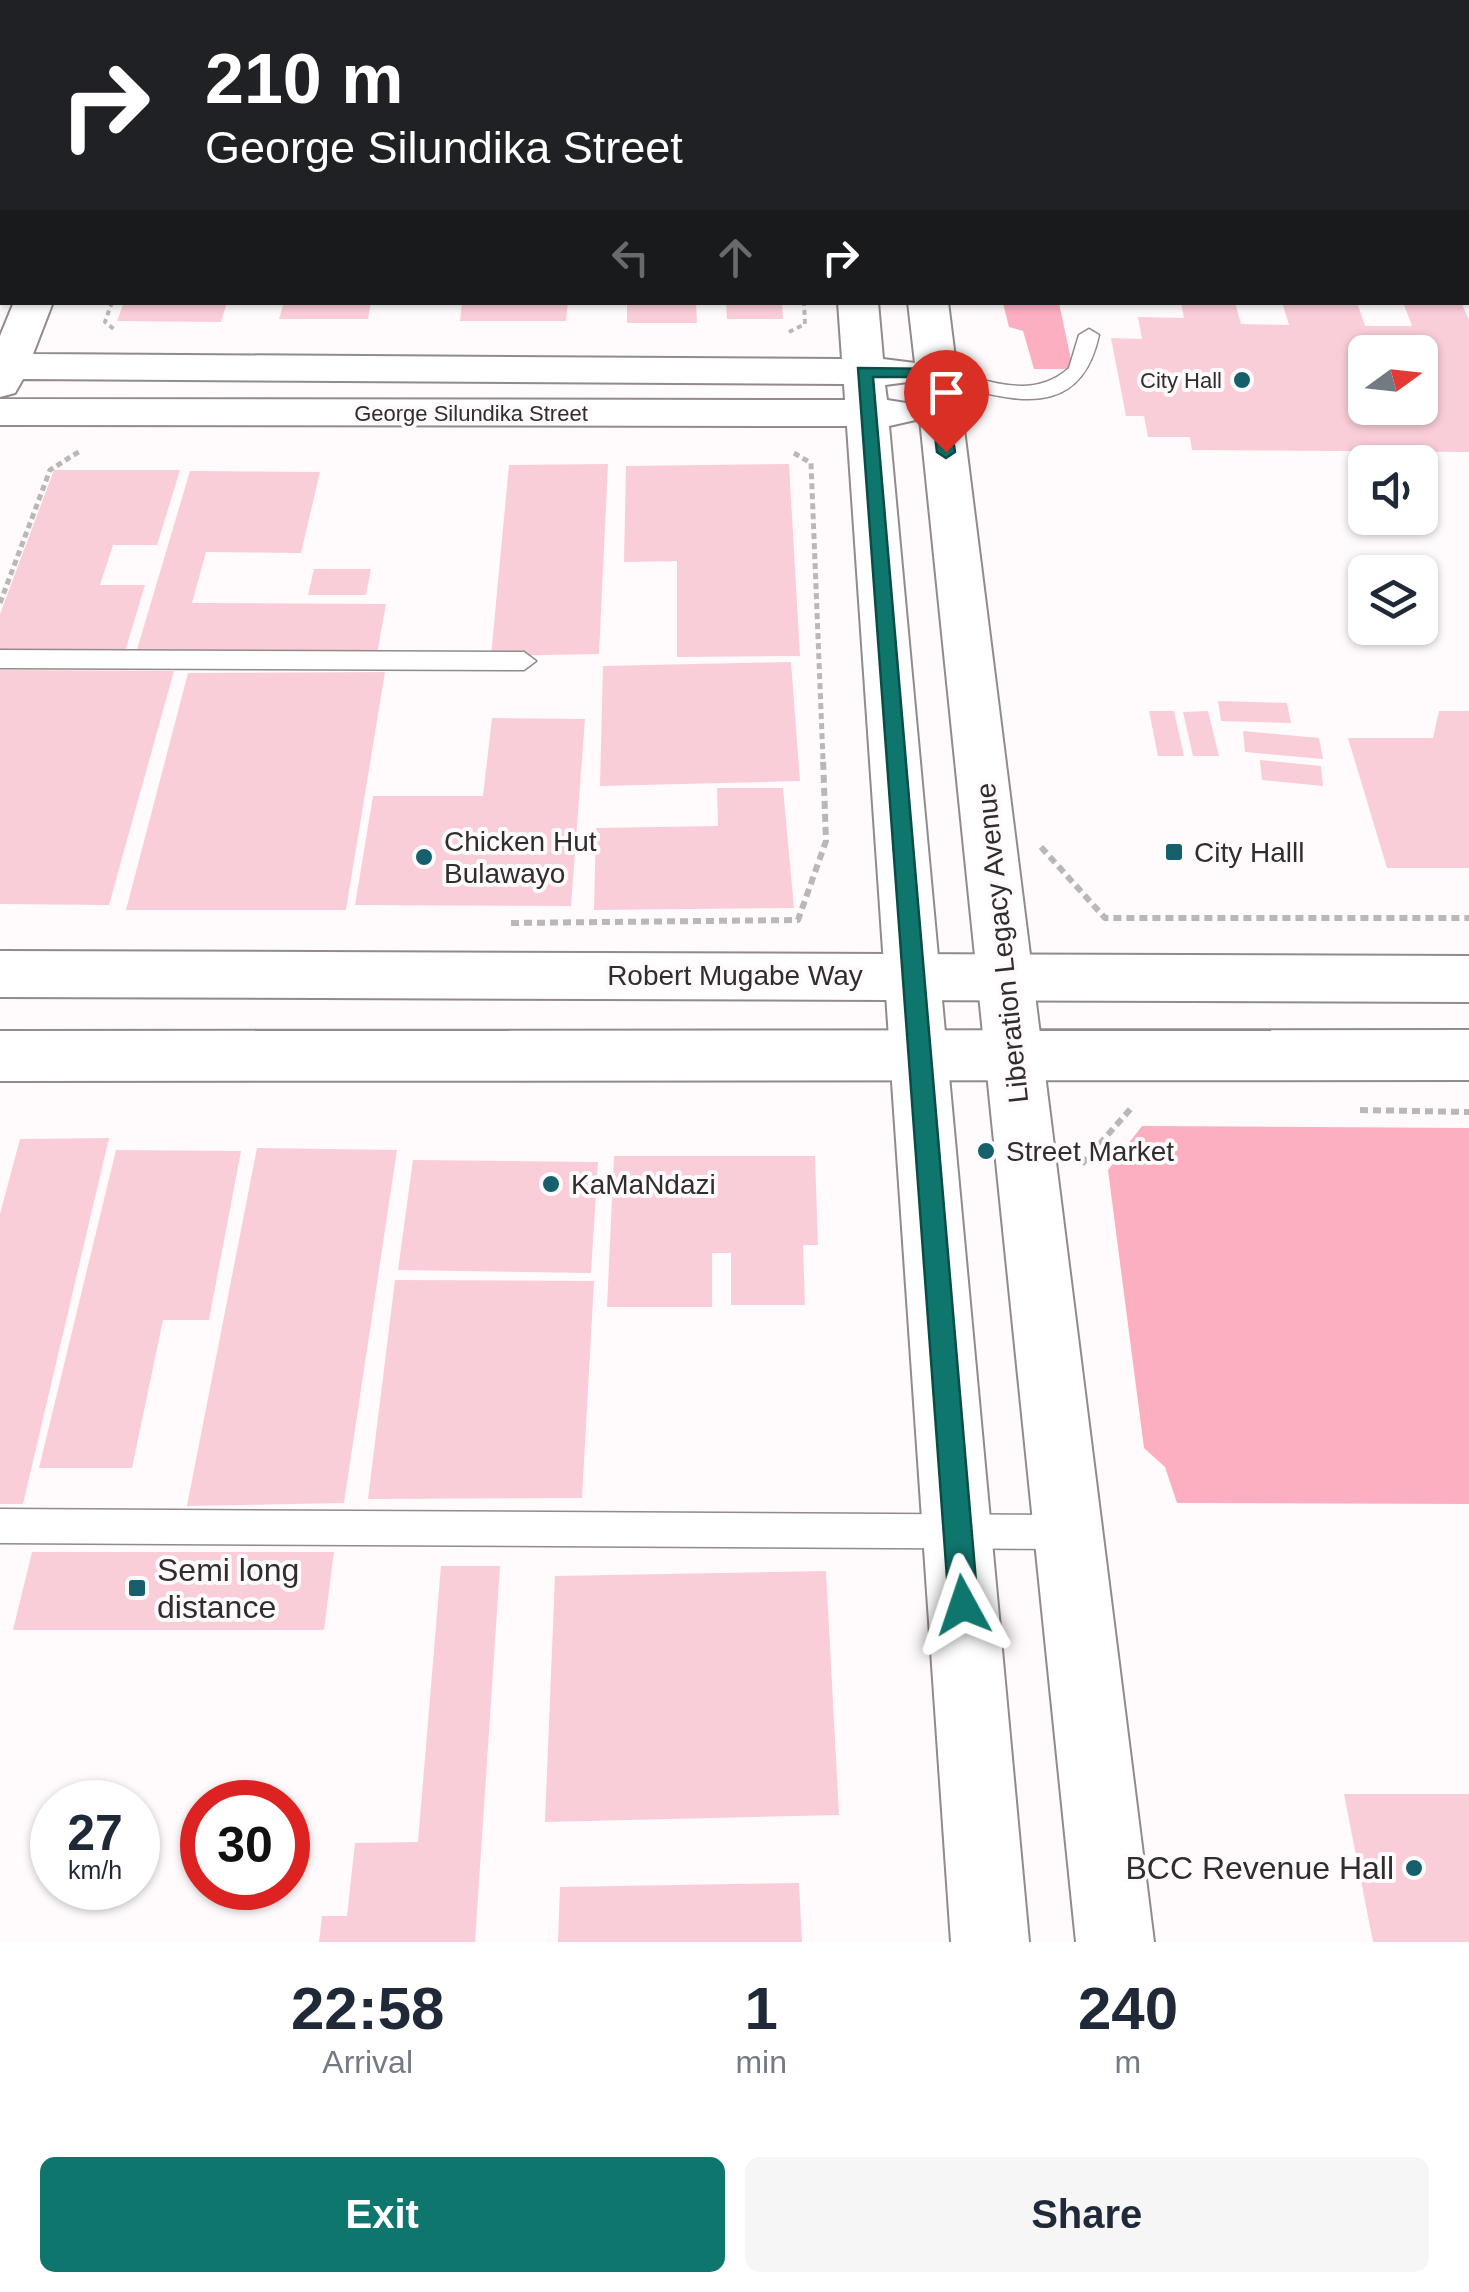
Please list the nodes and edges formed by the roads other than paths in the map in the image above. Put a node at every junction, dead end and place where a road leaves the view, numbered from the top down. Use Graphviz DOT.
graph roads {
  1 [pos="33,305"];
  2 [pos="858,305"];
  3 [pos="928,305"];
  4 [pos="1089,335"];
  5 [pos="2,372"];
  6 [pos="865,392"];
  7 [pos="1001,392"];
  8 [pos="939,393"];
  9 [pos="0,412"];
  10 [pos="0,660"];
  11 [pos="524,661"];
  12 [pos="0,974"];
  13 [pos="910,976"];
  14 [pos="1006,976"];
  15 [pos="1469,979"];
  16 [pos="916,1054"];
  17 [pos="1014,1055"];
  18 [pos="1469,1055"];
  19 [pos="0,1056"];
  20 [pos="0,1526"];
  21 [pos="957,1530"];
  22 [pos="1068,1532"];
  23 [pos="990,1942"];
  24 [pos="1115,1942"];
  1 -- 5 [label="street"];
  2 -- 6 [label="street"];
  3 -- 8 [label="street, Liberation Legacy Avenue"];
  4 -- 7 [label="lane"];
  5 -- 6 [label="street, George Silundika Street"];
  6 -- 8 [label="street, George Silundika Street"];
  6 -- 9 [label="street, George Silundika Street"];
  6 -- 13 [label="street"];
  7 -- 8 [label="lane"];
  7 -- 8 [label="lane"];
  8 -- 14 [label="street, Liberation Legacy Avenue"];
  10 -- 11 [label="lane"];
  12 -- 13 [label="street, Robert Mugabe Way"];
  13 -- 14 [label="street, Robert Mugabe Way"];
  13 -- 16 [label="street"];
  14 -- 15 [label="street, Robert Mugabe Way"];
  14 -- 17 [label="street, Liberation Legacy Avenue"];
  16 -- 17 [label="street"];
  16 -- 19 [label="street"];
  16 -- 21 [label="street"];
  17 -- 18 [label="street"];
  17 -- 22 [label="street, Liberation Legacy Avenue"];
  20 -- 21 [label="lane"];
  21 -- 22 [label="lane"];
  21 -- 23 [label="street"];
  22 -- 24 [label="street, Liberation Legacy Avenue"];
}
